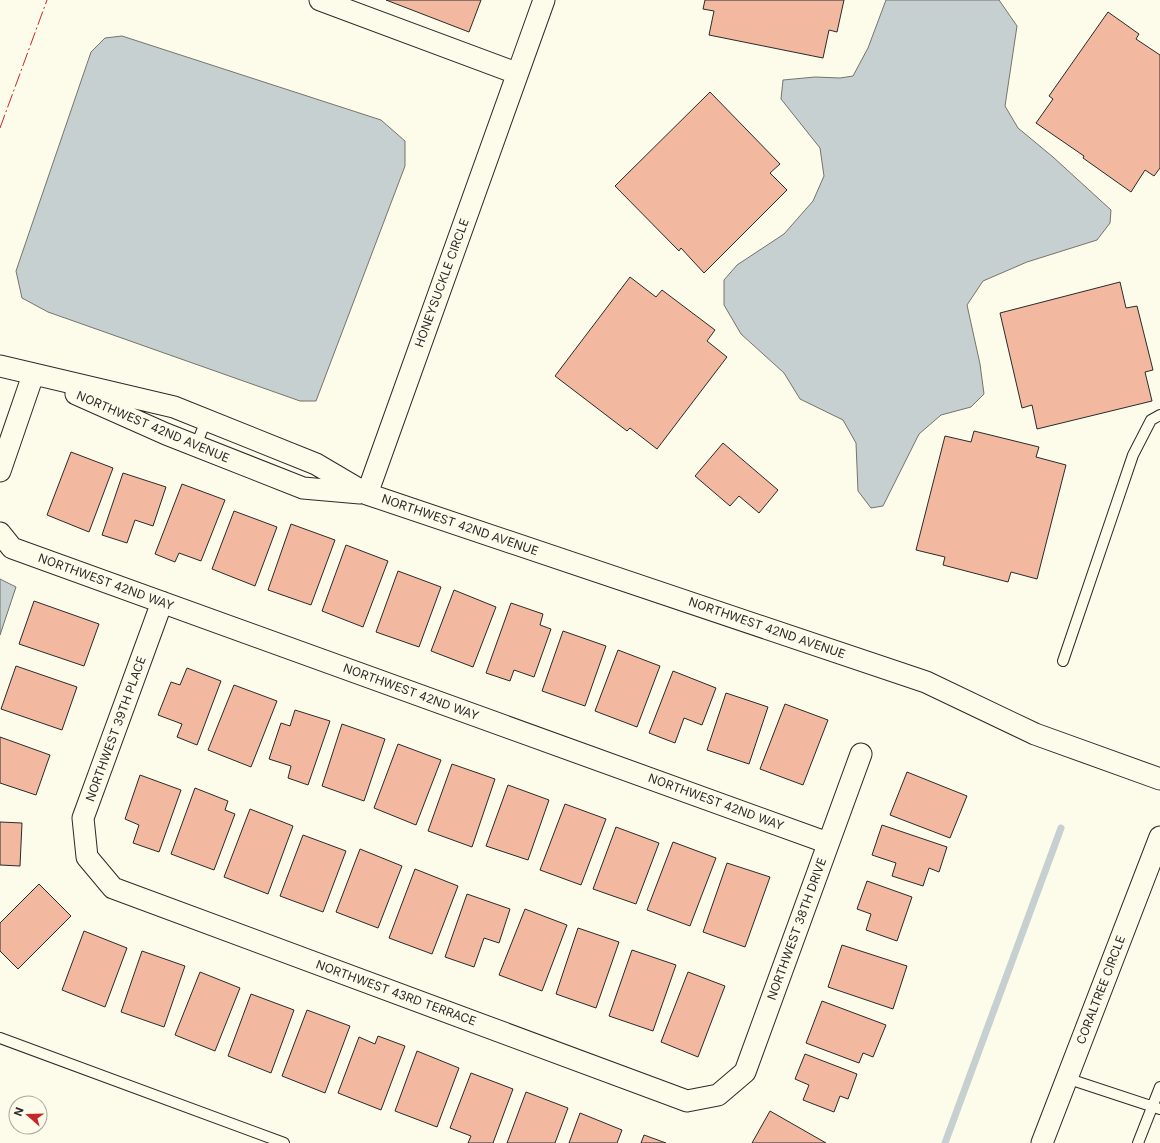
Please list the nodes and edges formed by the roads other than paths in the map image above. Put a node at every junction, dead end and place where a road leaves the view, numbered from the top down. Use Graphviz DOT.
graph roads {
  1 [pos="320,0"];
  2 [pos="544,0"];
  3 [pos="516,73"];
  4 [pos="0,366"];
  5 [pos="33,375"];
  6 [pos="1160,415"];
  7 [pos="206,420"];
  8 [pos="196,446"];
  9 [pos="0,471"];
  10 [pos="367,494"];
  11 [pos="0,533"];
  12 [pos="162,602"];
  13 [pos="1063,661"];
  14 [pos="861,754"];
  15 [pos="1160,779"];
  16 [pos="1160,837"];
  17 [pos="828,843"];
  18 [pos="87,857"];
  19 [pos="0,1038"];
  20 [pos="1066,1078"];
  21 [pos="1160,1087"];
  22 [pos="718,1095"];
  23 [pos="1156,1107"];
  24 [pos="284,1143"];
  25 [pos="1042,1143"];
  26 [pos="1138,1143"];
  1 -- 3 [label="street"];
  2 -- 3 [label="street, HONEYSUCKLE CIRCLE"];
  3 -- 10 [label="street, HONEYSUCKLE CIRCLE"];
  4 -- 5 [label="street, NORTHWEST 42ND AVENUE"];
  5 -- 7 [label="street, NORTHWEST 42ND AVENUE"];
  5 -- 8 [label="street, NORTHWEST 42ND AVENUE"];
  5 -- 9 [label="street"];
  6 -- 13 [label="lane"];
  7 -- 8 [label="lane"];
  7 -- 10 [label="street, NORTHWEST 42ND AVENUE"];
  8 -- 10 [label="street, NORTHWEST 42ND AVENUE"];
  10 -- 15 [label="street, NORTHWEST 42ND AVENUE"];
  11 -- 12 [label="street, NORTHWEST 42ND WAY"];
  12 -- 17 [label="street, NORTHWEST 42ND WAY"];
  12 -- 18 [label="street, NORTHWEST 39TH PLACE"];
  14 -- 17 [label="street, NORTHWEST 38TH DRIVE"];
  16 -- 20 [label="street, CORALTREE CIRCLE"];
  17 -- 22 [label="street, NORTHWEST 38TH DRIVE"];
  18 -- 22 [label="street, NORTHWEST 43RD TERRACE"];
  19 -- 24 [label="lane"];
  20 -- 23 [label="lane"];
  20 -- 25 [label="street, CORALTREE CIRCLE"];
  21 -- 23 [label="lane"];
  23 -- 26 [label="lane"];
}
